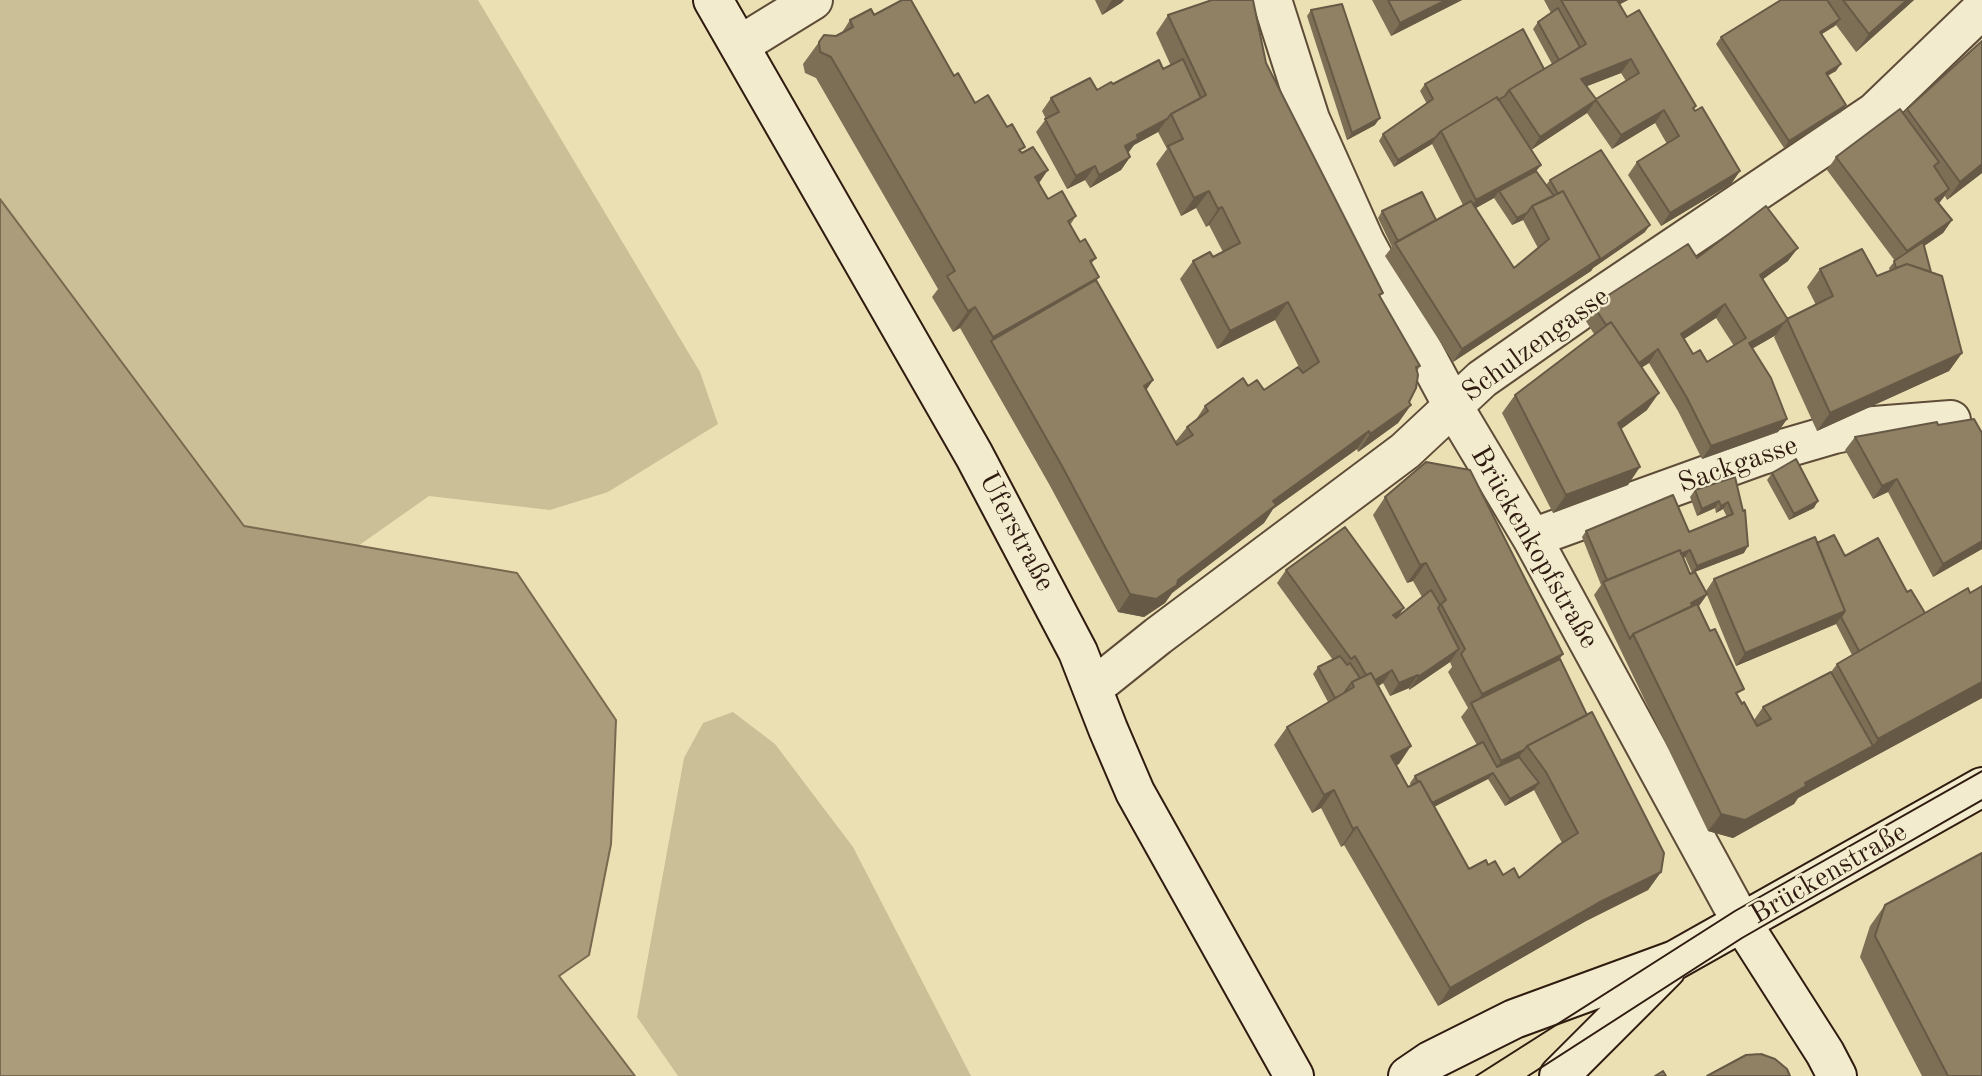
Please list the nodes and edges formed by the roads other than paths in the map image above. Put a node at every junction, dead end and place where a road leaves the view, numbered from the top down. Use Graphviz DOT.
graph roads {
  1 [pos="713,0"];
  2 [pos="813,0"];
  3 [pos="1272,0"];
  4 [pos="1982,9"];
  5 [pos="740,45"];
  6 [pos="1453,406"];
  7 [pos="1951,420"];
  8 [pos="1532,538"];
  9 [pos="1093,688"];
  10 [pos="1982,787"];
  11 [pos="1742,923"];
  12 [pos="1675,960"];
  13 [pos="1419,1069"];
  14 [pos="1294,1076"];
  15 [pos="1559,1076"];
  16 [pos="1837,1076"];
  1 -- 5 [label="street, Uferstraße"];
  2 -- 5 [label="street"];
  3 -- 6 [label="street, Brückenkopfstraße"];
  4 -- 6 [label="street, Schulzengasse"];
  5 -- 9 [label="street, Uferstraße"];
  6 -- 8 [label="street, Brückenkopfstraße"];
  6 -- 9 [label="street, Schulzengasse"];
  7 -- 8 [label="street, Sackgasse"];
  8 -- 11 [label="street, Brückenkopfstraße"];
  9 -- 14 [label="street, Uferstraße"];
  10 -- 11 [label="street, Brückenstraße"];
  11 -- 12 [label="street, Brückenstraße"];
  11 -- 16 [label="street, Brückenkopfstraße"];
  12 -- 13 [label="street, Brückenstraße"];
  12 -- 15 [label="street, Brückenstraße"];
}
